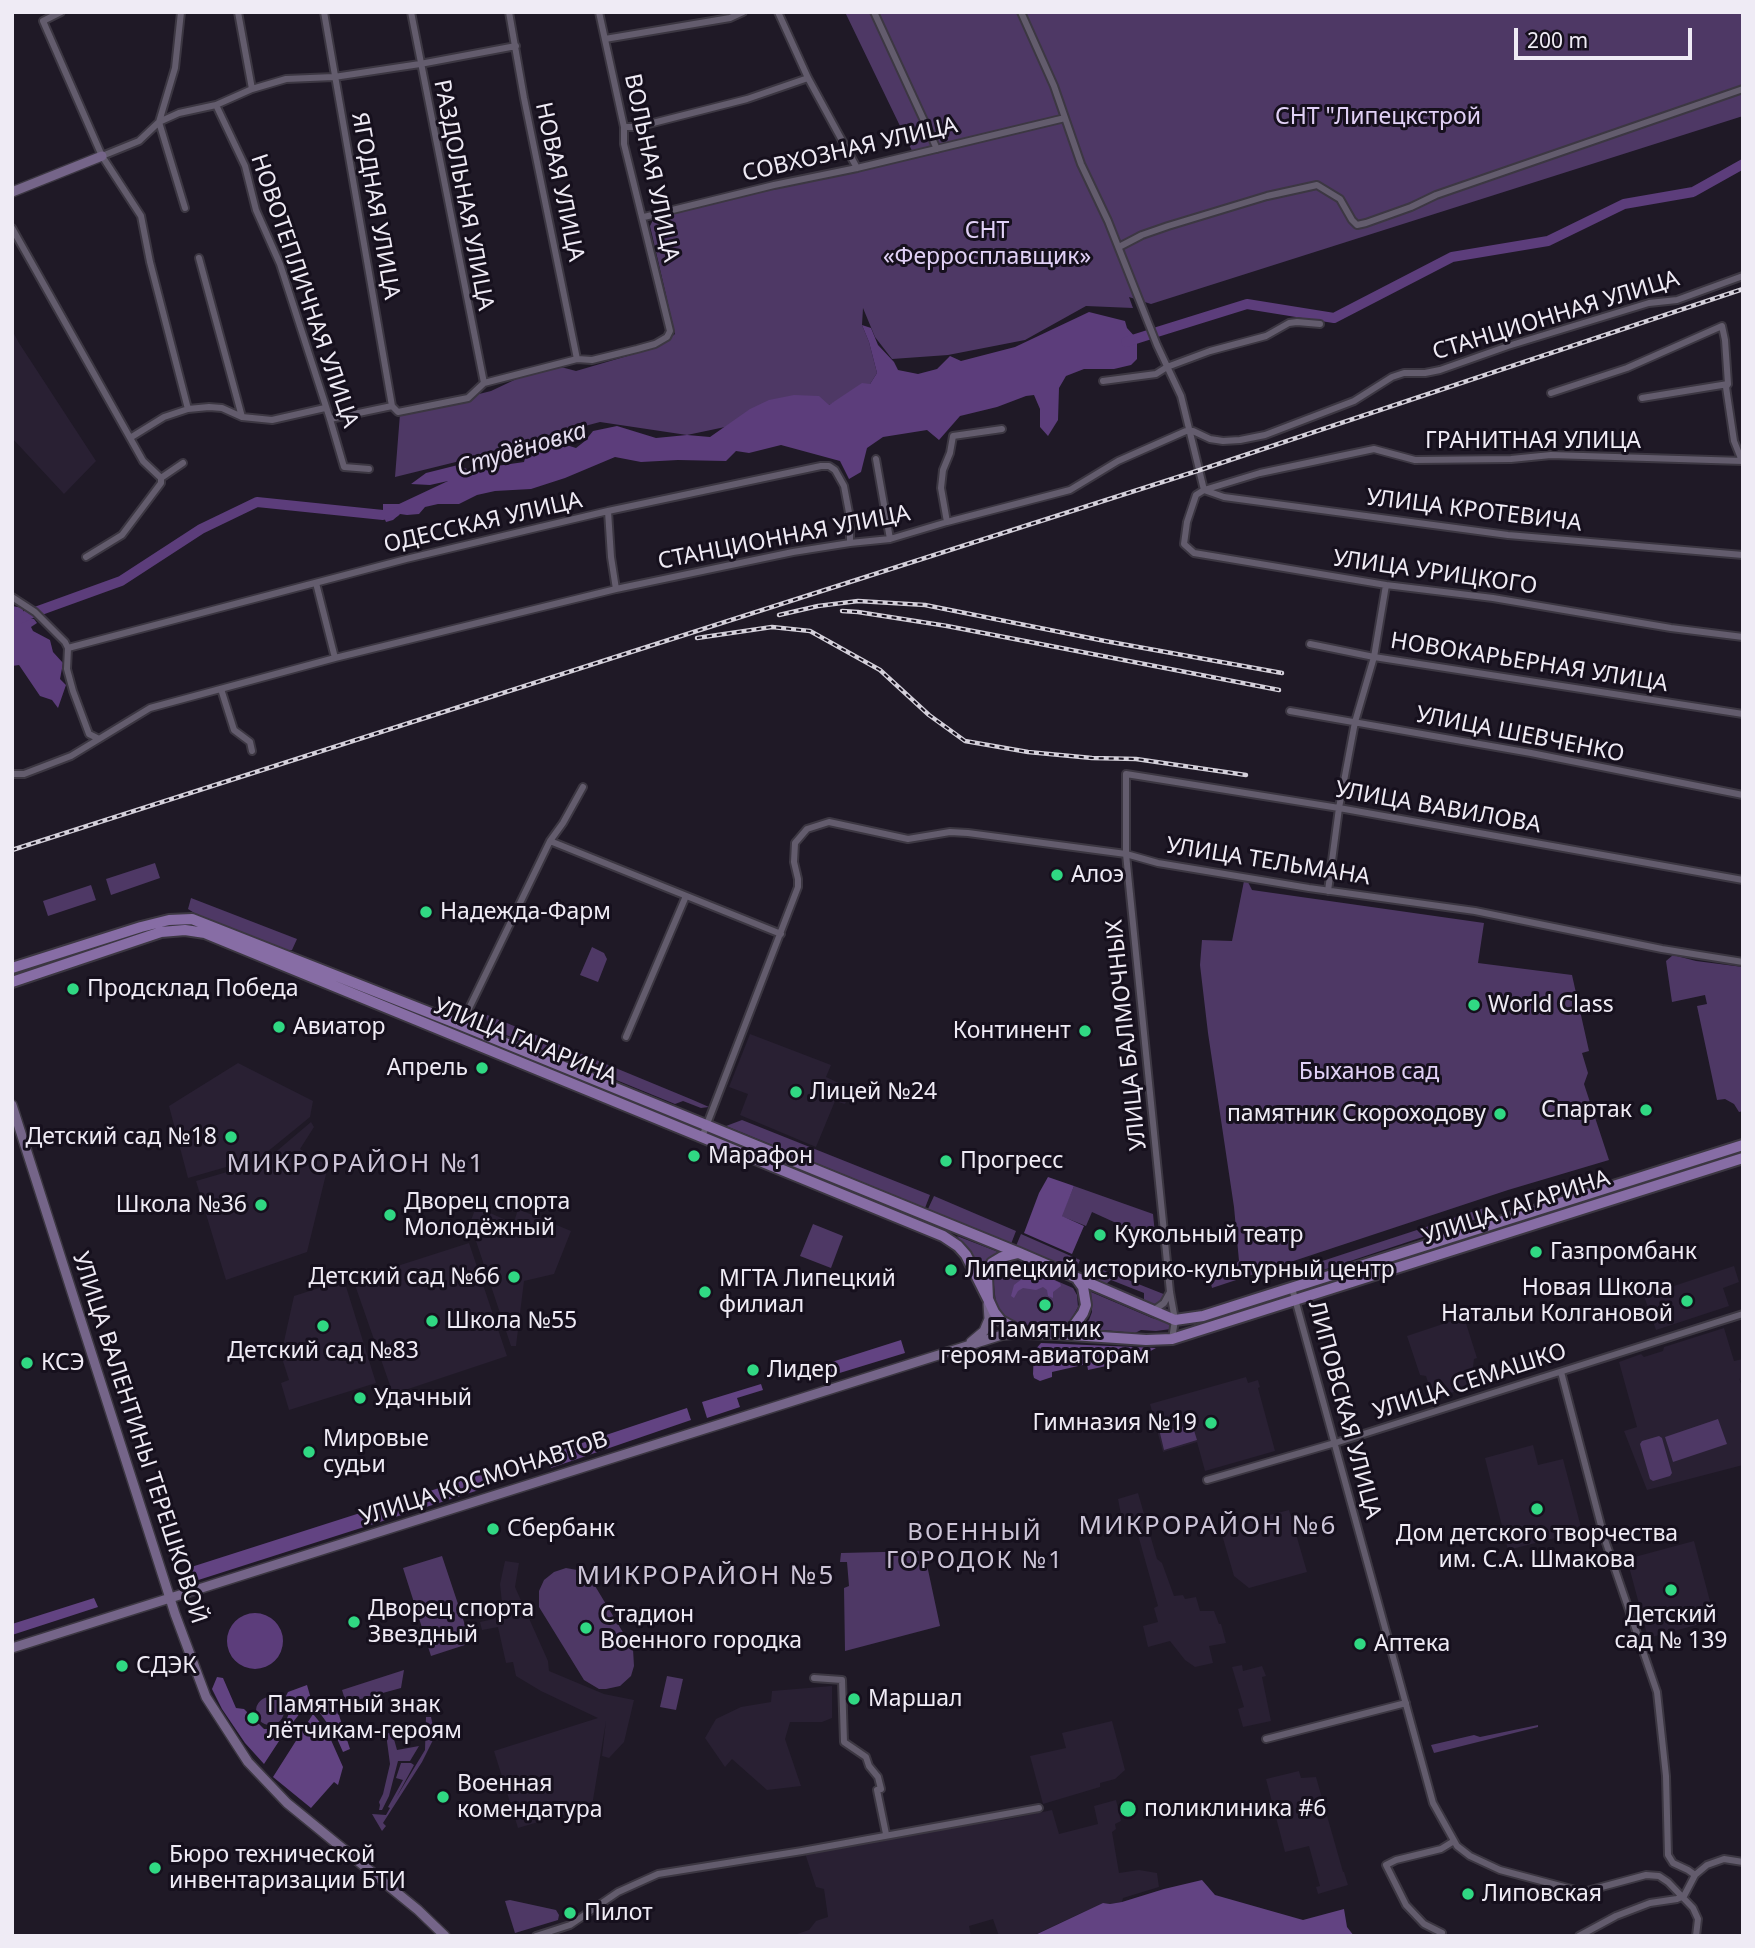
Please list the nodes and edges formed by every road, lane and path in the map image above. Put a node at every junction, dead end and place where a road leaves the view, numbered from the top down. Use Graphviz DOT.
graph roads {
  1 [pos="61,12"];
  2 [pos="181,12"];
  3 [pos="238,12"];
  4 [pos="324,12"];
  5 [pos="411,12"];
  6 [pos="509,12"];
  7 [pos="599,12"];
  8 [pos="743,12"];
  9 [pos="778,12"];
  10 [pos="874,12"];
  11 [pos="1021,12"];
  12 [pos="605,39"];
  13 [pos="516,46"];
  14 [pos="420,64"];
  15 [pos="334,77"];
  16 [pos="808,78"];
  17 [pos="253,89"];
  18 [pos="1743,89"];
  19 [pos="216,105"];
  20 [pos="1065,118"];
  21 [pos="159,121"];
  22 [pos="624,127"];
  23 [pos="937,149"];
  24 [pos="102,156"];
  25 [pos="857,168"];
  26 [pos="12,192"];
  27 [pos="185,208"];
  28 [pos="643,218"];
  29 [pos="12,228"];
  30 [pos="1119,247"];
  31 [pos="199,258"];
  32 [pos="1743,276"];
  33 [pos="1320,324"];
  34 [pos="578,359"];
  35 [pos="1167,367"];
  36 [pos="1103,381"];
  37 [pos="484,383"];
  38 [pos="1728,384"];
  39 [pos="1551,393"];
  40 [pos="1642,398"];
  41 [pos="392,406"];
  42 [pos="325,408"];
  43 [pos="188,409"];
  44 [pos="242,417"];
  45 [pos="330,419"];
  46 [pos="1002,429"];
  47 [pos="1190,430"];
  48 [pos="130,438"];
  49 [pos="876,459"];
  50 [pos="1742,461"];
  51 [pos="183,463"];
  52 [pos="369,469"];
  53 [pos="162,478"];
  54 [pos="1204,490"];
  55 [pos="608,511"];
  56 [pos="947,522"];
  57 [pos="890,539"];
  58 [pos="850,543"];
  59 [pos="1743,555"];
  60 [pos="86,556"];
  61 [pos="316,583"];
  62 [pos="1387,585"];
  63 [pos="616,589"];
  64 [pos="12,597"];
  65 [pos="1743,637"];
  66 [pos="1310,644"];
  67 [pos="68,648"];
  68 [pos="1374,657"];
  69 [pos="335,658"];
  70 [pos="221,689"];
  71 [pos="1290,711"];
  72 [pos="1743,714"];
  73 [pos="1355,722"];
  74 [pos="99,740"];
  75 [pos="251,751"];
  76 [pos="12,774"];
  77 [pos="1126,774"];
  78 [pos="583,787"];
  79 [pos="1743,795"];
  80 [pos="1339,808"];
  81 [pos="550,841"];
  82 [pos="1126,855"];
  83 [pos="1743,880"];
  84 [pos="1328,891"];
  85 [pos="687,896"];
  86 [pos="781,934"];
  87 [pos="1743,962"];
  88 [pos="12,968"];
  89 [pos="324,976"];
  90 [pos="12,982"];
  91 [pos="461,1025"];
  92 [pos="626,1037"];
  93 [pos="12,1105"];
  94 [pos="707,1125"];
  95 [pos="702,1137"];
  96 [pos="1743,1145"];
  97 [pos="1743,1158"];
  98 [pos="1452,1237"];
  99 [pos="1456,1250"];
  100 [pos="1019,1253"];
  101 [pos="1078,1280"];
  102 [pos="1292,1288"];
  103 [pos="1170,1292"];
  104 [pos="988,1300"];
  105 [pos="1296,1301"];
  106 [pos="1153,1311"];
  107 [pos="1743,1314"];
  108 [pos="1175,1320"];
  109 [pos="1025,1333"];
  110 [pos="1057,1334"];
  111 [pos="1172,1339"];
  112 [pos="967,1346"];
  113 [pos="1561,1372"];
  114 [pos="1335,1443"];
  115 [pos="1207,1480"];
  116 [pos="170,1598"];
  117 [pos="12,1648"];
  118 [pos="814,1678"];
  119 [pos="1406,1703"];
  120 [pos="1266,1739"];
  121 [pos="1039,1808"];
  122 [pos="886,1834"];
  123 [pos="1454,1841"];
  124 [pos="1743,1862"];
  125 [pos="1695,1875"];
  126 [pos="1684,1896"];
  127 [pos="1442,1933"];
  128 [pos="445,1936"];
  129 [pos="536,1936"];
  130 [pos="1579,1936"];
  131 [pos="1696,1936"];
  1 -- 24 [label="street"];
  2 -- 21 [label="street"];
  3 -- 17 [label="street"];
  4 -- 15 [label="street, ЯГОДНАЯ УЛИЦА"];
  5 -- 14 [label="street, РАЗДОЛЬНАЯ УЛИЦА"];
  6 -- 13 [label="street, НОВАЯ УЛИЦА"];
  7 -- 12 [label="street, ВОЛЬНАЯ УЛИЦА"];
  8 -- 12 [label="street"];
  9 -- 16 [label="street"];
  10 -- 23 [label="street"];
  11 -- 20 [label="street"];
  12 -- 22 [label="street, ВОЛЬНАЯ УЛИЦА"];
  13 -- 14 [label="street"];
  13 -- 34 [label="street, НОВАЯ УЛИЦА"];
  14 -- 15 [label="street"];
  14 -- 37 [label="street, РАЗДОЛЬНАЯ УЛИЦА"];
  15 -- 17 [label="street"];
  15 -- 41 [label="street, ЯГОДНАЯ УЛИЦА"];
  16 -- 22 [label="street"];
  16 -- 25 [label="street"];
  17 -- 19 [label="street"];
  18 -- 30 [label="street"];
  19 -- 21 [label="street"];
  19 -- 42 [label="street, НОВОТЕПЛИЧНАЯ УЛИЦА"];
  20 -- 23 [label="street, СОВХОЗНАЯ УЛИЦА"];
  20 -- 30 [label="street"];
  21 -- 24 [label="street"];
  21 -- 27 [label="street"];
  22 -- 28 [label="street, ВОЛЬНАЯ УЛИЦА"];
  23 -- 25 [label="street, СОВХОЗНАЯ УЛИЦА"];
  24 -- 26 [label="main road"];
  24 -- 43 [label="street"];
  25 -- 28 [label="street, СОВХОЗНАЯ УЛИЦА"];
  28 -- 34 [label="street, ВОЛЬНАЯ УЛИЦА"];
  29 -- 48 [label="street"];
  30 -- 35 [label="street"];
  31 -- 44 [label="street"];
  32 -- 47 [label="street, СТАНЦИОННАЯ УЛИЦА"];
  33 -- 35 [label="street"];
  34 -- 37 [label="street"];
  35 -- 36 [label="street"];
  35 -- 47 [label="street"];
  37 -- 41 [label="street"];
  38 -- 39 [label="street"];
  38 -- 40 [label="street"];
  38 -- 50 [label="street"];
  41 -- 45 [label="street"];
  42 -- 44 [label="street"];
  42 -- 45 [label="street, НОВОТЕПЛИЧНАЯ УЛИЦА"];
  43 -- 44 [label="street"];
  43 -- 48 [label="street"];
  45 -- 52 [label="street, НОВОТЕПЛИЧНАЯ УЛИЦА"];
  46 -- 56 [label="street"];
  47 -- 54 [label="street"];
  47 -- 56 [label="street, СТАНЦИОННАЯ УЛИЦА"];
  48 -- 53 [label="street"];
  49 -- 57 [label="street"];
  50 -- 54 [label="street, ГРАНИТНАЯ УЛИЦА"];
  51 -- 53 [label="street"];
  53 -- 60 [label="street"];
  54 -- 59 [label="street, УЛИЦА КРОТЕВИЧА"];
  54 -- 62 [label="street, УЛИЦА УРИЦКОГО"];
  55 -- 58 [label="street, ОДЕССКАЯ УЛИЦА"];
  55 -- 61 [label="street, ОДЕССКАЯ УЛИЦА"];
  55 -- 63 [label="street"];
  56 -- 57 [label="street, СТАНЦИОННАЯ УЛИЦА"];
  57 -- 58 [label="street, СТАНЦИОННАЯ УЛИЦА"];
  58 -- 63 [label="street, СТАНЦИОННАЯ УЛИЦА"];
  61 -- 67 [label="street, ОДЕССКАЯ УЛИЦА"];
  61 -- 69 [label="street"];
  62 -- 65 [label="street, УЛИЦА УРИЦКОГО"];
  62 -- 68 [label="street"];
  63 -- 69 [label="street, СТАНЦИОННАЯ УЛИЦА"];
  64 -- 67 [label="street"];
  66 -- 68 [label="street, НОВОКАРЬЕРНАЯ УЛИЦА"];
  67 -- 74 [label="street"];
  68 -- 72 [label="street, НОВОКАРЬЕРНАЯ УЛИЦА"];
  68 -- 73 [label="street"];
  69 -- 70 [label="street, СТАНЦИОННАЯ УЛИЦА"];
  70 -- 74 [label="street, СТАНЦИОННАЯ УЛИЦА"];
  70 -- 75 [label="street"];
  71 -- 73 [label="street, УЛИЦА ШЕВЧЕНКО"];
  73 -- 79 [label="street, УЛИЦА ШЕВЧЕНКО"];
  73 -- 80 [label="street"];
  74 -- 76 [label="street, СТАНЦИОННАЯ УЛИЦА"];
  77 -- 80 [label="street, УЛИЦА ВАВИЛОВА"];
  77 -- 82 [label="street, УЛИЦА БАЛМОЧНЫХ"];
  78 -- 81 [label="street"];
  80 -- 83 [label="street, УЛИЦА ВАВИЛОВА"];
  80 -- 84 [label="street"];
  81 -- 85 [label="street"];
  81 -- 91 [label="street"];
  82 -- 84 [label="street, УЛИЦА ТЕЛЬМАНА"];
  82 -- 86 [label="street, УЛИЦА ТЕЛЬМАНА"];
  82 -- 103 [label="street, УЛИЦА БАЛМОЧНЫХ"];
  84 -- 87 [label="street, УЛИЦА ТЕЛЬМАНА"];
  85 -- 86 [label="street"];
  85 -- 92 [label="street"];
  86 -- 94 [label="street"];
  88 -- 89 [label="main road, УЛИЦА ГАГАРИНА"];
  89 -- 90 [label="main road, УЛИЦА ГАГАРИНА"];
  89 -- 91 [label="main road, УЛИЦА ГАГАРИНА"];
  89 -- 95 [label="main road, УЛИЦА ГАГАРИНА"];
  91 -- 94 [label="main road, УЛИЦА ГАГАРИНА"];
  93 -- 116 [label="main road, УЛИЦА ВАЛЕНТИНЫ ТЕРЕШКОВОЙ"];
  94 -- 95 [label="street"];
  94 -- 100 [label="main road, УЛИЦА ГАГАРИНА"];
  95 -- 104 [label="main road, УЛИЦА ГАГАРИНА"];
  96 -- 98 [label="main road, УЛИЦА ГАГАРИНА"];
  97 -- 99 [label="main road, УЛИЦА ГАГАРИНА"];
  98 -- 99 [label="main road"];
  98 -- 102 [label="main road, УЛИЦА ГАГАРИНА"];
  99 -- 105 [label="main road, УЛИЦА ГАГАРИНА"];
  100 -- 101 [label="main road"];
  100 -- 104 [label="main road"];
  101 -- 106 [label="main road"];
  101 -- 110 [label="main road"];
  102 -- 105 [label="street, ЛИПОВСКАЯ УЛИЦА"];
  102 -- 108 [label="main road, УЛИЦА ГАГАРИНА"];
  103 -- 106 [label="street"];
  103 -- 108 [label="street, УЛИЦА БАЛМОЧНЫХ"];
  104 -- 109 [label="main road"];
  104 -- 112 [label="main road"];
  105 -- 111 [label="main road, УЛИЦА ГАГАРИНА"];
  105 -- 114 [label="street, ЛИПОВСКАЯ УЛИЦА"];
  106 -- 108 [label="main road"];
  107 -- 113 [label="street, УЛИЦА СЕМАШКО"];
  108 -- 111 [label="street, УЛИЦА БАЛМОЧНЫХ"];
  109 -- 110 [label="main road"];
  109 -- 112 [label="main road, УЛИЦА КОСМОНАВТОВ"];
  110 -- 111 [label="main road, УЛИЦА ГАГАРИНА"];
  112 -- 116 [label="main road, УЛИЦА КОСМОНАВТОВ"];
  113 -- 114 [label="street, УЛИЦА СЕМАШКО"];
  113 -- 125 [label="street"];
  114 -- 115 [label="street, УЛИЦА СЕМАШКО"];
  114 -- 119 [label="street, ЛИПОВСКАЯ УЛИЦА"];
  116 -- 117 [label="main road, УЛИЦА КОСМОНАВТОВ"];
  116 -- 128 [label="main road, УЛИЦА ВАЛЕНТИНЫ ТЕРЕШКОВОЙ"];
  118 -- 122 [label="street"];
  119 -- 120 [label="street"];
  119 -- 123 [label="street, ЛИПОВСКАЯ УЛИЦА"];
  121 -- 122 [label="street"];
  122 -- 129 [label="street"];
  123 -- 126 [label="street, ЛИПОВСКАЯ УЛИЦА"];
  123 -- 127 [label="street"];
  124 -- 125 [label="street"];
  125 -- 126 [label="street"];
  126 -- 130 [label="street"];
  126 -- 131 [label="street"];
}
